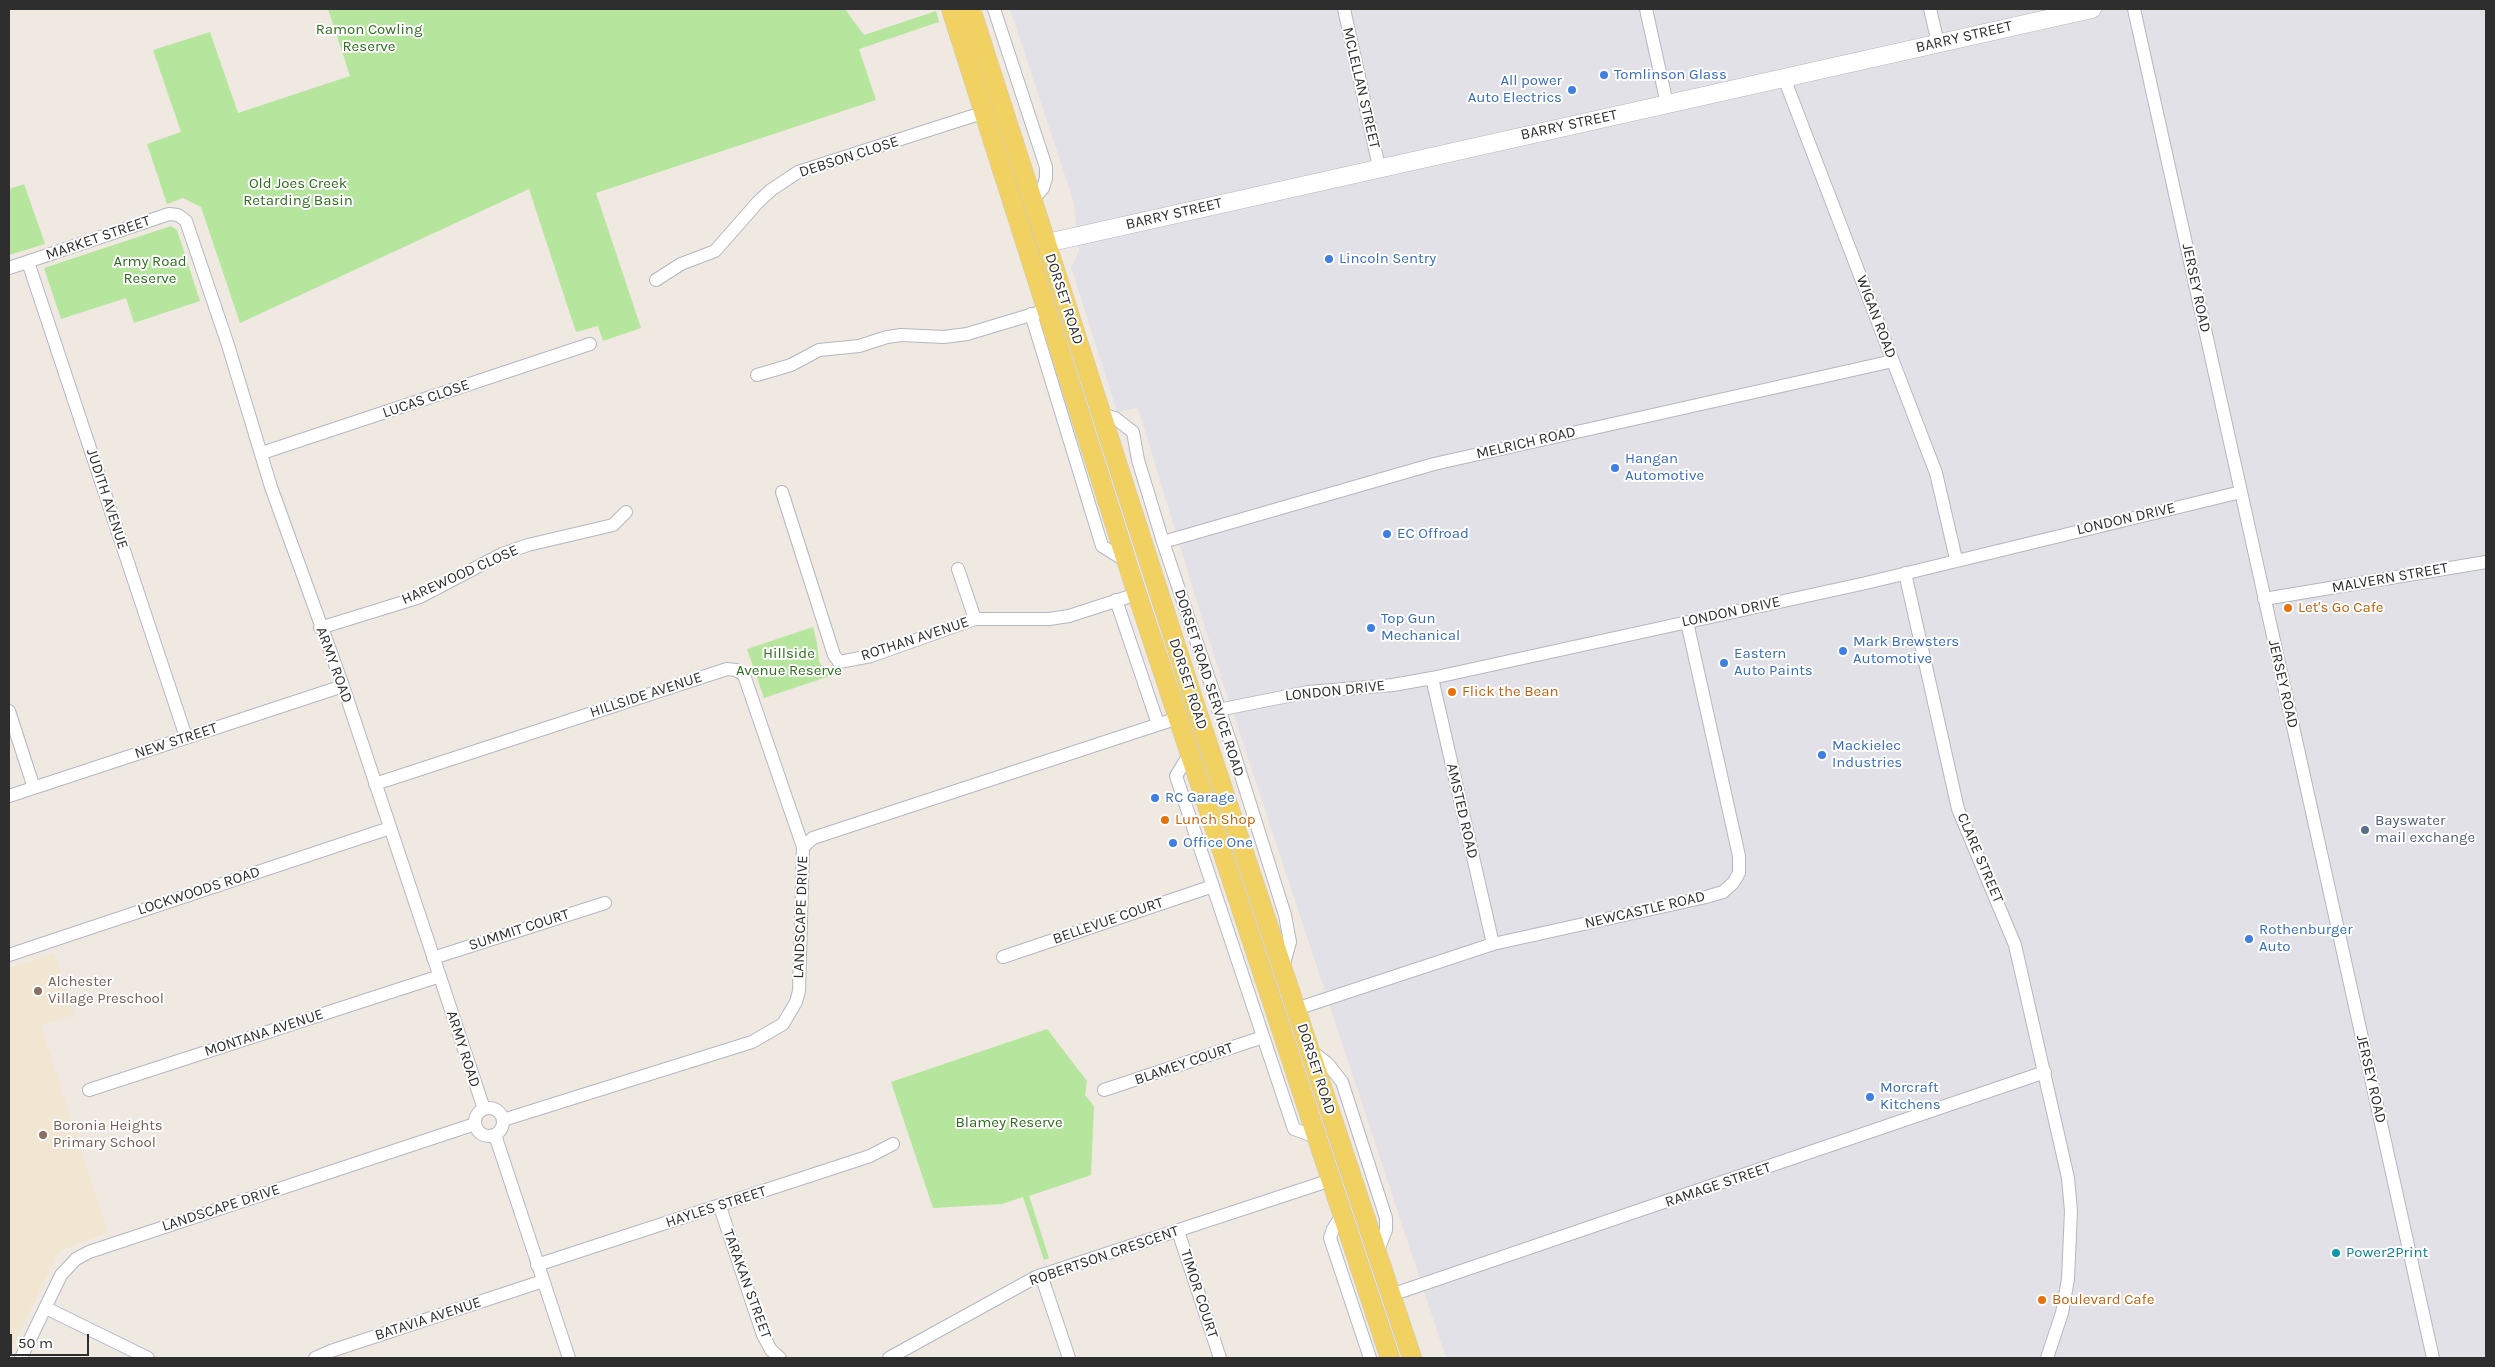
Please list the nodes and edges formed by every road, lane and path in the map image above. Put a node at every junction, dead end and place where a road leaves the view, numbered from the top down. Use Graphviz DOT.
graph roads {
  1 [pos="951,9"];
  2 [pos="971,9"];
  3 [pos="994,9"];
  4 [pos="1344,9"];
  5 [pos="1646,9"];
  6 [pos="1930,9"];
  7 [pos="2092,9"];
  8 [pos="2134,9"];
  9 [pos="1938,43"];
  10 [pos="1784,78"];
  11 [pos="1667,104"];
  12 [pos="985,112"];
  13 [pos="1379,167"];
  14 [pos="1034,200"];
  15 [pos="186,221"];
  16 [pos="1046,243"];
  17 [pos="1028,248"];
  18 [pos="28,262"];
  19 [pos="9,268"];
  20 [pos="656,280"];
  21 [pos="1039,312"];
  22 [pos="590,344"];
  23 [pos="1893,361"];
  24 [pos="757,375"];
  25 [pos="1102,414"];
  26 [pos="1085,429"];
  27 [pos="262,453"];
  28 [pos="782,492"];
  29 [pos="2241,492"];
  30 [pos="626,512"];
  31 [pos="1163,542"];
  32 [pos="1956,559"];
  33 [pos="1126,561"];
  34 [pos="2486,562"];
  35 [pos="958,569"];
  36 [pos="1904,572"];
  37 [pos="1137,594"];
  38 [pos="2264,599"];
  39 [pos="1116,600"];
  40 [pos="975,619"];
  41 [pos="1687,622"];
  42 [pos="320,628"];
  43 [pos="1432,678"];
  44 [pos="343,686"];
  45 [pos="1218,710"];
  46 [pos="9,711"];
  47 [pos="1196,711"];
  48 [pos="1178,718"];
  49 [pos="1158,724"];
  50 [pos="186,737"];
  51 [pos="1190,753"];
  52 [pos="375,784"];
  53 [pos="34,788"];
  54 [pos="9,796"];
  55 [pos="390,828"];
  56 [pos="804,847"];
  57 [pos="1213,886"];
  58 [pos="605,902"];
  59 [pos="1222,911"];
  60 [pos="1251,940"];
  61 [pos="1493,944"];
  62 [pos="9,955"];
  63 [pos="1003,956"];
  64 [pos="433,958"];
  65 [pos="1283,969"];
  66 [pos="440,976"];
  67 [pos="1296,1009"];
  68 [pos="1263,1037"];
  69 [pos="1310,1050"];
  70 [pos="2045,1072"];
  71 [pos="89,1090"];
  72 [pos="1104,1090"];
  73 [pos="484,1109"];
  74 [pos="503,1120"];
  75 [pos="475,1124"];
  76 [pos="495,1134"];
  77 [pos="1316,1137"];
  78 [pos="893,1144"];
  79 [pos="1351,1173"];
  80 [pos="1331,1180"];
  81 [pos="720,1207"];
  82 [pos="1342,1215"];
  83 [pos="1178,1230"];
  84 [pos="1377,1253"];
  85 [pos="537,1265"];
  86 [pos="1042,1275"];
  87 [pos="543,1281"];
  88 [pos="1391,1295"];
  89 [pos="1371,1302"];
  90 [pos="46,1308"];
  91 [pos="902,1355"];
  92 [pos="21,1358"];
  93 [pos="148,1358"];
  94 [pos="315,1358"];
  95 [pos="568,1358"];
  96 [pos="780,1358"];
  97 [pos="889,1358"];
  98 [pos="1068,1358"];
  99 [pos="1220,1358"];
  100 [pos="1370,1358"];
  101 [pos="1390,1358"];
  102 [pos="1412,1358"];
  103 [pos="2047,1358"];
  104 [pos="2433,1358"];
  1 -- 12 [label="main road, DORSET ROAD"];
  2 -- 14 [label="main road, DORSET ROAD"];
  3 -- 14 [label="street"];
  4 -- 13 [label="street, MCLELLAN STREET"];
  5 -- 11 [label="street"];
  6 -- 9 [label="street"];
  7 -- 9 [label="main road, BARRY STREET"];
  8 -- 29 [label="street, JERSEY ROAD"];
  9 -- 10 [label="main road, BARRY STREET"];
  10 -- 11 [label="main road, BARRY STREET"];
  10 -- 23 [label="street, WIGAN ROAD"];
  11 -- 13 [label="main road, BARRY STREET"];
  12 -- 17 [label="main road, DORSET ROAD"];
  12 -- 20 [label="street, DEBSON CLOSE"];
  13 -- 16 [label="main road, BARRY STREET"];
  14 -- 16 [label="main road, DORSET ROAD"];
  15 -- 18 [label="street, MARKET STREET"];
  15 -- 27 [label="street, ARMY ROAD"];
  16 -- 17 [label="main road"];
  16 -- 25 [label="main road, DORSET ROAD"];
  17 -- 21 [label="main road, DORSET ROAD"];
  18 -- 19 [label="street, MARKET STREET"];
  18 -- 50 [label="street, JUDITH AVENUE"];
  21 -- 24 [label="street"];
  21 -- 26 [label="main road, DORSET ROAD"];
  21 -- 33 [label="street"];
  22 -- 27 [label="street, LUCAS CLOSE"];
  23 -- 31 [label="street, MELRICH ROAD"];
  23 -- 32 [label="street, WIGAN ROAD"];
  25 -- 26 [label="main road"];
  25 -- 31 [label="street, DORSET ROAD SERVICE ROAD"];
  25 -- 47 [label="main road, DORSET ROAD"];
  26 -- 33 [label="main road, DORSET ROAD"];
  27 -- 42 [label="street, ARMY ROAD"];
  28 -- 40 [label="street, ROTHAN AVENUE"];
  29 -- 32 [label="street, LONDON DRIVE"];
  29 -- 38 [label="street, JERSEY ROAD"];
  30 -- 42 [label="street, HAREWOOD CLOSE"];
  31 -- 45 [label="street, DORSET ROAD SERVICE ROAD"];
  32 -- 36 [label="street, LONDON DRIVE"];
  33 -- 37 [label="main road, DORSET ROAD"];
  34 -- 38 [label="street, MALVERN STREET"];
  35 -- 40 [label="street"];
  36 -- 41 [label="street, LONDON DRIVE"];
  36 -- 70 [label="street, CLARE STREET"];
  37 -- 39 [label="street, ROTHAN AVENUE"];
  37 -- 48 [label="main road, DORSET ROAD"];
  38 -- 104 [label="street, JERSEY ROAD"];
  39 -- 40 [label="street, ROTHAN AVENUE"];
  39 -- 49 [label="street"];
  41 -- 43 [label="street, LONDON DRIVE"];
  41 -- 61 [label="street, NEWCASTLE ROAD"];
  42 -- 44 [label="street, ARMY ROAD"];
  43 -- 45 [label="street, LONDON DRIVE"];
  43 -- 61 [label="street, AMSTED ROAD"];
  44 -- 50 [label="street, NEW STREET"];
  44 -- 52 [label="street, ARMY ROAD"];
  45 -- 65 [label="street, DORSET ROAD SERVICE ROAD"];
  46 -- 53 [label="street"];
  47 -- 48 [label="main road"];
  47 -- 65 [label="main road, DORSET ROAD"];
  48 -- 49 [label="street, LANDSCAPE DRIVE"];
  48 -- 51 [label="main road, DORSET ROAD"];
  49 -- 56 [label="street, LANDSCAPE DRIVE"];
  50 -- 53 [label="street, NEW STREET"];
  51 -- 57 [label="street"];
  51 -- 60 [label="main road, DORSET ROAD"];
  52 -- 55 [label="street, ARMY ROAD"];
  52 -- 56 [label="street, HILLSIDE AVENUE"];
  53 -- 54 [label="street, NEW STREET"];
  55 -- 62 [label="street, LOCKWOODS ROAD"];
  55 -- 64 [label="street, ARMY ROAD"];
  56 -- 74 [label="street, LANDSCAPE DRIVE"];
  57 -- 59 [label="street"];
  57 -- 63 [label="street, BELLEVUE COURT"];
  58 -- 64 [label="street, SUMMIT COURT"];
  59 -- 60 [label="street"];
  59 -- 68 [label="street"];
  60 -- 77 [label="main road, DORSET ROAD"];
  61 -- 67 [label="street, NEWCASTLE ROAD"];
  64 -- 66 [label="street, ARMY ROAD"];
  65 -- 67 [label="main road, DORSET ROAD"];
  66 -- 71 [label="street, MONTANA AVENUE"];
  66 -- 73 [label="street, ARMY ROAD"];
  67 -- 69 [label="main road, DORSET ROAD"];
  68 -- 72 [label="street, BLAMEY COURT"];
  68 -- 77 [label="street"];
  69 -- 79 [label="main road, DORSET ROAD"];
  69 -- 84 [label="street"];
  70 -- 88 [label="street, RAMAGE STREET"];
  70 -- 103 [label="street, CLARE STREET"];
  73 -- 74 [label="street"];
  73 -- 75 [label="street"];
  74 -- 76 [label="street"];
  75 -- 76 [label="street"];
  75 -- 90 [label="street, LANDSCAPE DRIVE"];
  76 -- 85 [label="street"];
  77 -- 80 [label="main road, DORSET ROAD"];
  78 -- 81 [label="street, HAYLES STREET"];
  79 -- 80 [label="main road"];
  79 -- 84 [label="main road, DORSET ROAD"];
  80 -- 82 [label="main road, DORSET ROAD"];
  80 -- 83 [label="street, ROBERTSON CRESCENT"];
  81 -- 85 [label="street, HAYLES STREET"];
  81 -- 96 [label="street, TARAKAN STREET"];
  82 -- 89 [label="main road, DORSET ROAD"];
  82 -- 100 [label="street"];
  83 -- 86 [label="street, ROBERTSON CRESCENT"];
  83 -- 99 [label="street, TIMOR COURT"];
  84 -- 88 [label="main road, DORSET ROAD"];
  85 -- 87 [label="street"];
  86 -- 91 [label="street, ROBERTSON CRESCENT"];
  86 -- 98 [label="street"];
  87 -- 94 [label="street, BATAVIA AVENUE"];
  87 -- 95 [label="street"];
  88 -- 89 [label="main road"];
  88 -- 102 [label="main road, DORSET ROAD"];
  89 -- 101 [label="main road, DORSET ROAD"];
  90 -- 92 [label="street, LANDSCAPE DRIVE"];
  90 -- 93 [label="street"];
  91 -- 97 [label="street, ROBERTSON CRESCENT"];
}
